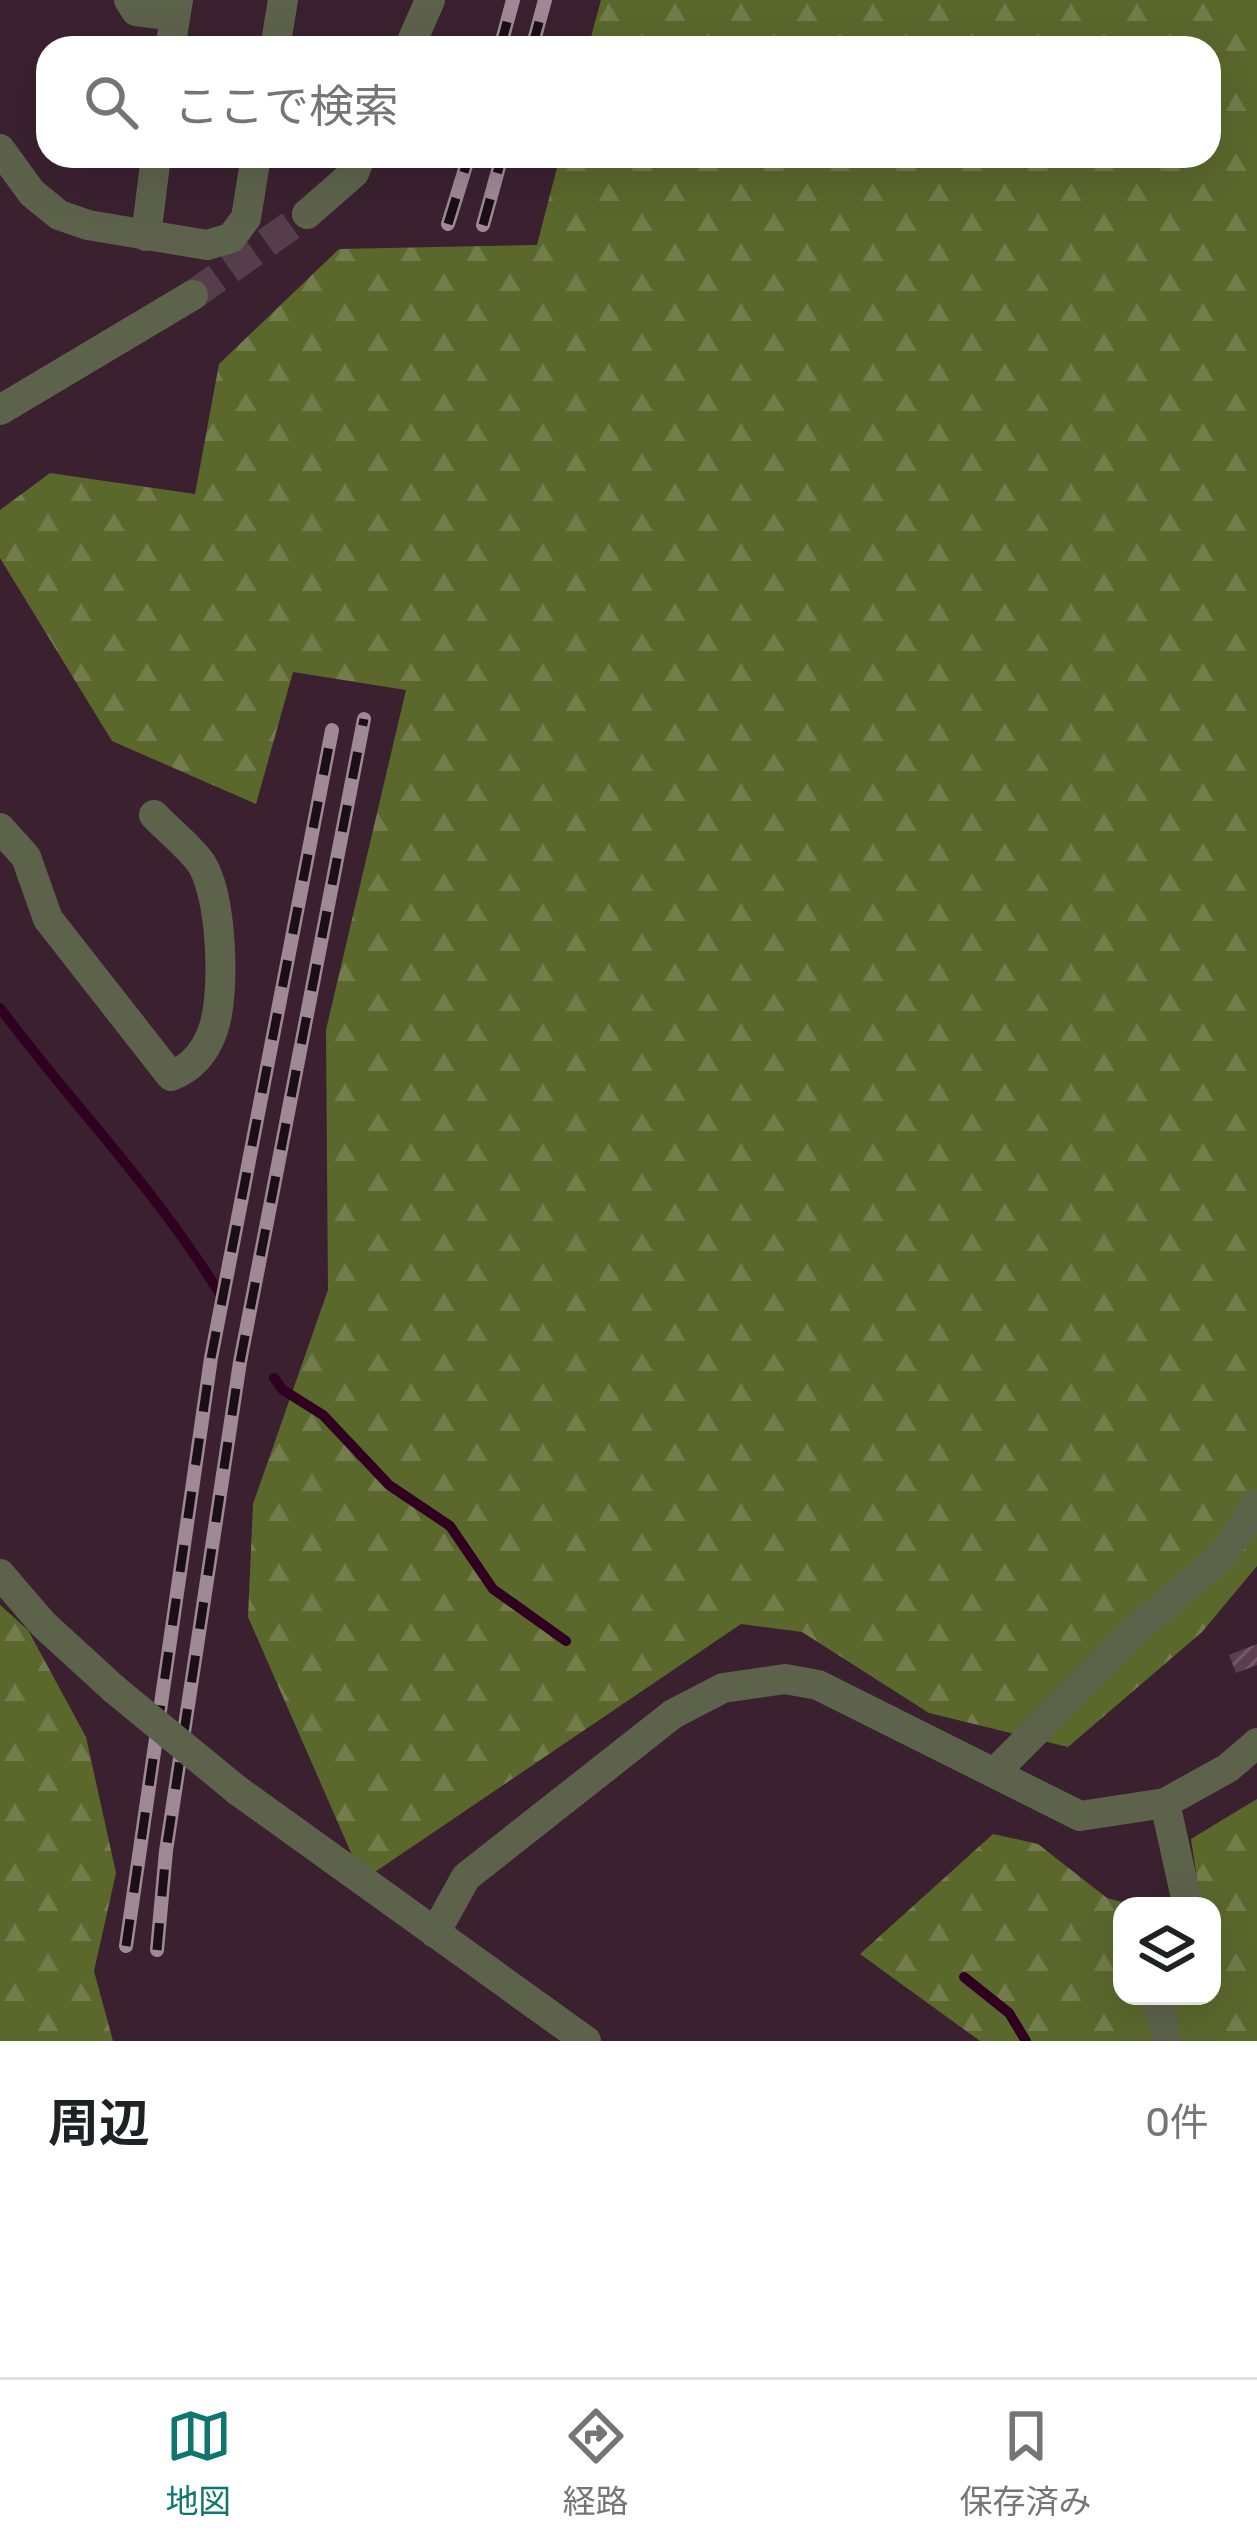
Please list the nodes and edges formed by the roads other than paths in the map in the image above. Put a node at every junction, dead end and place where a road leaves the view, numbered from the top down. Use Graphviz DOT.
graph roads {
  1 [pos="128,0"];
  2 [pos="283,0"];
  3 [pos="430,0"];
  4 [pos="176,8"];
  5 [pos="277,36"];
  6 [pos="414,36"];
  7 [pos="0,149"];
  8 [pos="154,168"];
  9 [pos="254,168"];
  10 [pos="356,168"];
  11 [pos="308,214"];
  12 [pos="146,236"];
  13 [pos="193,296"];
  14 [pos="0,410"];
  15 [pos="154,815"];
  16 [pos="0,828"];
  17 [pos="1257,1504"];
  18 [pos="0,1574"];
  19 [pos="1257,1743"];
  20 [pos="1005,1777"];
  21 [pos="1167,1810"];
  22 [pos="1186,1897"];
  23 [pos="435,1933"];
  24 [pos="1159,2005"];
  25 [pos="586,2041"];
  26 [pos="1167,2041"];
  1 -- 4 [label="street"];
  2 -- 5 [label="street"];
  3 -- 6 [label="street"];
  7 -- 12 [label="street"];
  8 -- 12 [label="street"];
  9 -- 12 [label="street"];
  10 -- 11 [label="street"];
  13 -- 14 [label="street"];
  15 -- 16 [label="street"];
  17 -- 20 [label="street"];
  18 -- 23 [label="street, bridge"];
  19 -- 21 [label="street"];
  20 -- 21 [label="street"];
  20 -- 23 [label="street"];
  21 -- 22 [label="street"];
  23 -- 25 [label="street"];
  24 -- 26 [label="street"];
}
